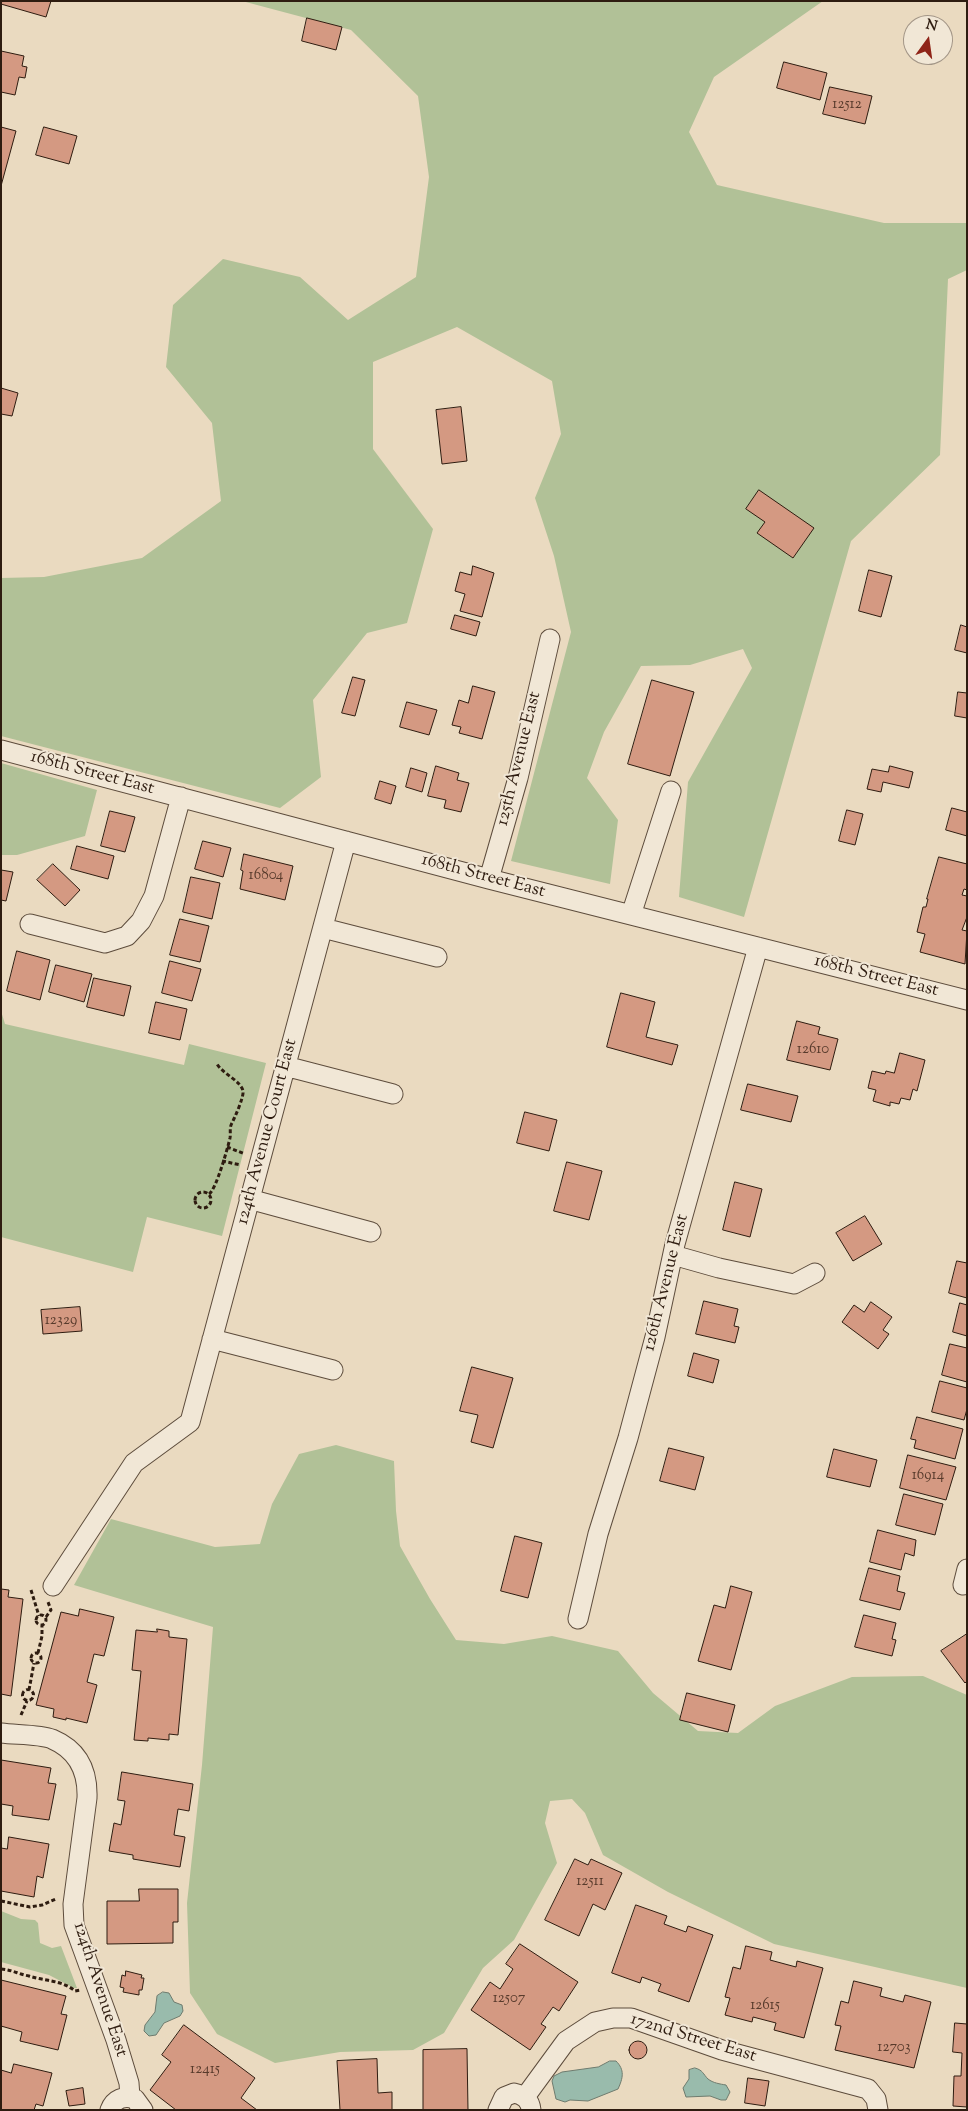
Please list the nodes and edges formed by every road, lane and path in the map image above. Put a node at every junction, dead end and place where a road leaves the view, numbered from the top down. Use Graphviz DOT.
graph roads {
  1 [pos="550,640"];
  2 [pos="1,750"];
  3 [pos="671,791"];
  4 [pos="181,797"];
  5 [pos="346,841"];
  6 [pos="489,879"];
  7 [pos="631,914"];
  8 [pos="30,924"];
  9 [pos="323,928"];
  10 [pos="758,947"];
  11 [pos="437,957"];
  12 [pos="967,1000"];
  13 [pos="217,1064"];
  14 [pos="285,1066"];
  15 [pos="393,1094"];
  16 [pos="209,1194"];
  17 [pos="249,1199"];
  18 [pos="371,1232"];
  19 [pos="673,1254"];
  20 [pos="815,1273"];
  21 [pos="212,1339"];
  22 [pos="332,1370"];
  23 [pos="31,1590"];
  24 [pos="50,1592"];
  25 [pos="38,1616"];
  26 [pos="46,1617"];
  27 [pos="578,1619"];
  28 [pos="42,1624"];
  29 [pos="38,1654"];
  30 [pos="34,1663"];
  31 [pos="29,1690"];
  32 [pos="27,1701"];
  33 [pos="21,1715"];
  34 [pos="1,1733"];
  35 [pos="57,1899"];
  36 [pos="1,1901"];
  37 [pos="1,1969"];
  38 [pos="81,1990"];
  39 [pos="528,2103"];
  40 [pos="137,2104"];
  41 [pos="110,2110"];
  42 [pos="498,2110"];
  43 [pos="878,2110"];
  1 -- 6 [label="street, 125th Avenue East"];
  2 -- 4 [label="street, 168th Street East"];
  3 -- 7 [label="street"];
  4 -- 5 [label="street, 168th Street East"];
  4 -- 8 [label="street"];
  5 -- 6 [label="street, 168th Street East"];
  5 -- 9 [label="street, 124th Avenue Court East"];
  6 -- 7 [label="street, 168th Street East"];
  7 -- 10 [label="street, 168th Street East"];
  9 -- 11 [label="street"];
  9 -- 14 [label="street, 124th Avenue Court East"];
  10 -- 12 [label="street, 168th Street East"];
  10 -- 19 [label="street, 126th Avenue East"];
  13 -- 16 [label="path"];
  14 -- 15 [label="street"];
  14 -- 17 [label="street, 124th Avenue Court East"];
  16 -- 16 [label="path"];
  17 -- 18 [label="street"];
  17 -- 21 [label="street, 124th Avenue Court East"];
  19 -- 20 [label="street"];
  19 -- 27 [label="street, 126th Avenue East"];
  21 -- 22 [label="street"];
  21 -- 24 [label="street, 124th Avenue Court East"];
  23 -- 25 [label="path"];
  24 -- 26 [label="path"];
  25 -- 26 [label="path"];
  25 -- 28 [label="path"];
  26 -- 28 [label="path"];
  28 -- 29 [label="path"];
  29 -- 30 [label="path"];
  29 -- 30 [label="path"];
  30 -- 31 [label="path"];
  31 -- 32 [label="path"];
  31 -- 32 [label="path"];
  32 -- 33 [label="path"];
  34 -- 40 [label="street, 124th Avenue East"];
  35 -- 36 [label="path"];
  37 -- 38 [label="path"];
  39 -- 42 [label="street"];
  39 -- 43 [label="street, 172nd Street East"];
  40 -- 41 [label="street"];
}
